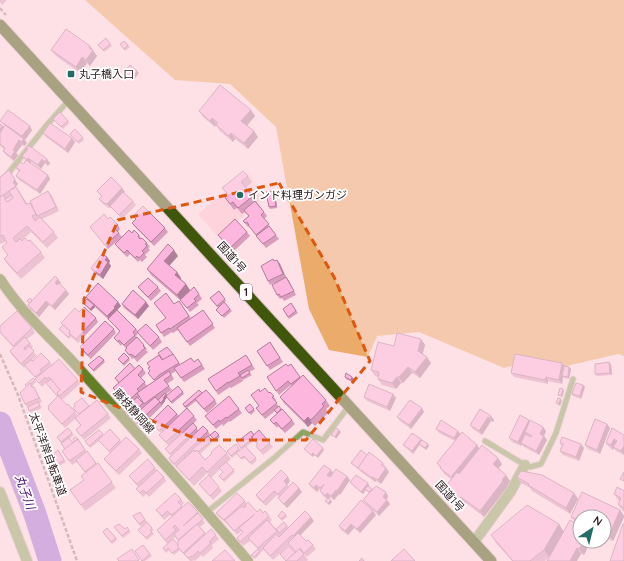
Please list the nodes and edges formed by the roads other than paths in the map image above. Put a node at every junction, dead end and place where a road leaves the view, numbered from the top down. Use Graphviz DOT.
graph roads {
  1 [pos="0,25"];
  2 [pos="70,100"];
  3 [pos="0,181"];
  4 [pos="0,279"];
  5 [pos="573,379"];
  6 [pos="349,405"];
  7 [pos="485,441"];
  8 [pos="525,465"];
  9 [pos="0,492"];
  10 [pos="207,512"];
  11 [pos="474,542"];
  12 [pos="27,561"];
  13 [pos="248,561"];
  14 [pos="491,561"];
  1 -- 2 [label="highway, 国道1号 / 1"];
  2 -- 3 [label="lane"];
  2 -- 6 [label="highway, 国道1号 / 1"];
  4 -- 10 [label="main road, 藤枝静岡線"];
  5 -- 8 [label="lane"];
  6 -- 10 [label="lane"];
  6 -- 11 [label="highway, 国道1号 / 1"];
  7 -- 8 [label="lane"];
  8 -- 11 [label="street"];
  9 -- 12 [label="street"];
  10 -- 13 [label="main road, 藤枝静岡線"];
  11 -- 14 [label="highway, 国道1号 / 1"];
}
